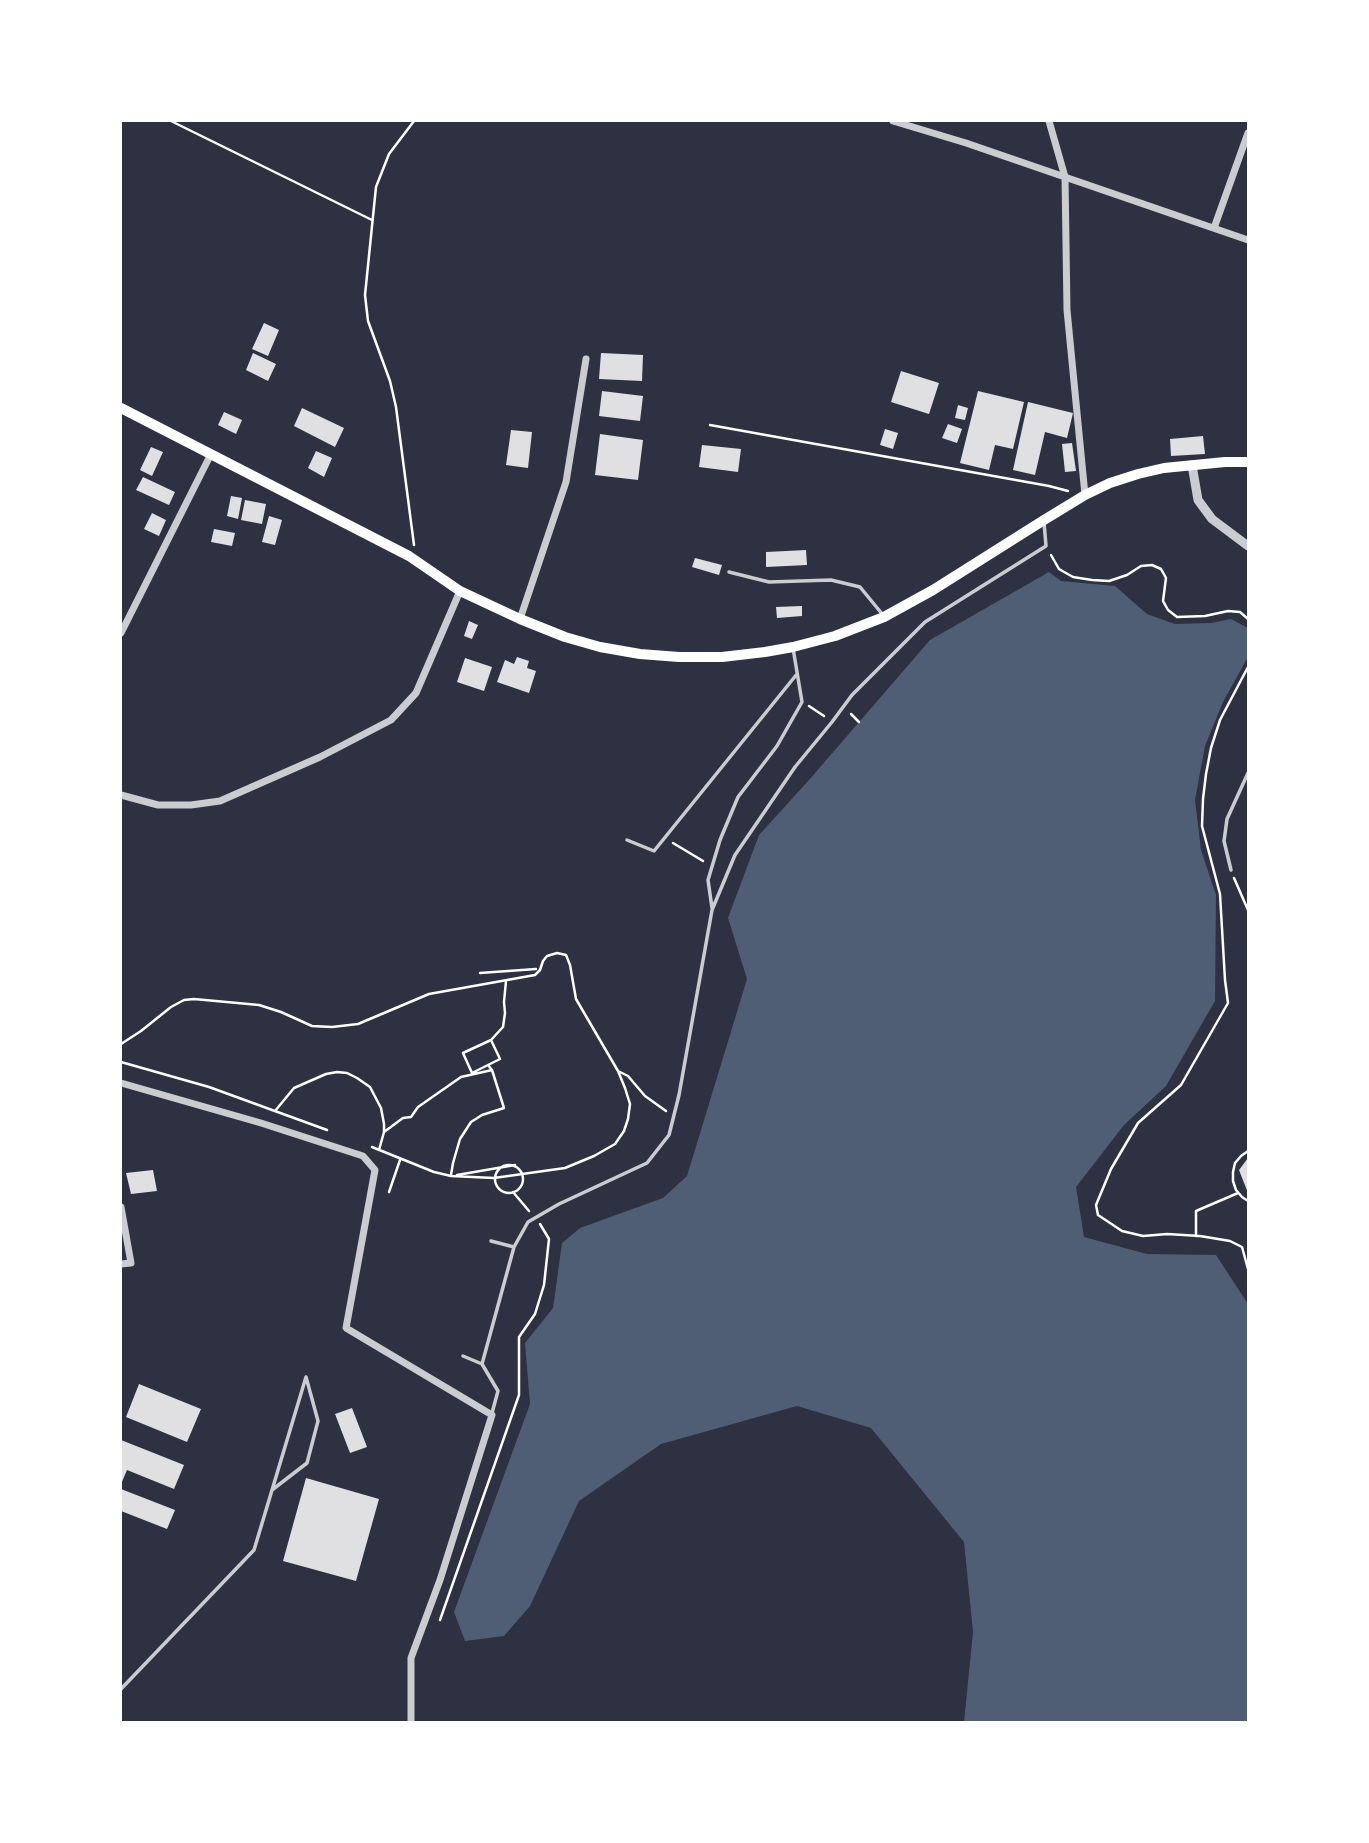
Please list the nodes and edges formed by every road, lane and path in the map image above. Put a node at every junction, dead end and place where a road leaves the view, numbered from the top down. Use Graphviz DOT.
graph roads {
  1 [pos="171,121"];
  2 [pos="414,121"];
  3 [pos="893,121"];
  4 [pos="1049,121"];
  5 [pos="1248,133"];
  6 [pos="1065,177"];
  7 [pos="373,221"];
  8 [pos="1214,228"];
  9 [pos="1248,240"];
  10 [pos="586,359"];
  11 [pos="121,408"];
  12 [pos="710,425"];
  13 [pos="211,454"];
  14 [pos="1248,462"];
  15 [pos="1192,466"];
  16 [pos="1085,495"];
  17 [pos="1044,520"];
  18 [pos="1046,546"];
  19 [pos="1248,546"];
  20 [pos="409,556"];
  21 [pos="729,572"];
  22 [pos="460,590"];
  23 [pos="884,617"];
  24 [pos="520,619"];
  25 [pos="1248,619"];
  26 [pos="121,633"];
  27 [pos="793,647"];
  28 [pos="1248,667"];
  29 [pos="797,674"];
  30 [pos="802,702"];
  31 [pos="832,722"];
  32 [pos="1248,773"];
  33 [pos="121,795"];
  34 [pos="665,838"];
  35 [pos="627,840"];
  36 [pos="712,866"];
  37 [pos="1231,870"];
  38 [pos="712,910"];
  39 [pos="1248,911"];
  40 [pos="536,969"];
  41 [pos="480,973"];
  42 [pos="506,981"];
  43 [pos="491,1040"];
  44 [pos="121,1044"];
  45 [pos="121,1062"];
  46 [pos="488,1065"];
  47 [pos="492,1070"];
  48 [pos="618,1071"];
  49 [pos="121,1083"];
  50 [pos="275,1111"];
  51 [pos="674,1116"];
  52 [pos="384,1132"];
  53 [pos="335,1133"];
  54 [pos="368,1146"];
  55 [pos="379,1150"];
  56 [pos="1248,1151"];
  57 [pos="400,1160"];
  58 [pos="515,1165"];
  59 [pos="451,1176"];
  60 [pos="389,1192"];
  61 [pos="513,1192"];
  62 [pos="1238,1193"];
  63 [pos="1248,1201"];
  64 [pos="121,1207"];
  65 [pos="535,1217"];
  66 [pos="1196,1236"];
  67 [pos="491,1241"];
  68 [pos="514,1247"];
  69 [pos="121,1264"];
  70 [pos="1248,1269"];
  71 [pos="463,1356"];
  72 [pos="482,1364"];
  73 [pos="492,1415"];
  74 [pos="272,1490"];
  75 [pos="121,1689"];
  76 [pos="411,1722"];
  1 -- 7 [label="path"];
  2 -- 7 [label="path"];
  3 -- 6 [label="street"];
  4 -- 6 [label="street"];
  5 -- 8 [label="street"];
  6 -- 8 [label="street"];
  6 -- 16 [label="street"];
  7 -- 20 [label="path"];
  8 -- 9 [label="street"];
  10 -- 24 [label="street"];
  11 -- 13 [label="main road"];
  12 -- 16 [label="path"];
  13 -- 20 [label="main road"];
  13 -- 26 [label="street"];
  14 -- 15 [label="main road"];
  15 -- 16 [label="main road"];
  15 -- 19 [label="street"];
  16 -- 17 [label="main road"];
  17 -- 18 [label="lane"];
  17 -- 23 [label="main road"];
  18 -- 25 [label="path"];
  18 -- 31 [label="lane"];
  20 -- 22 [label="main road"];
  21 -- 23 [label="lane"];
  22 -- 24 [label="main road"];
  22 -- 33 [label="street"];
  23 -- 27 [label="main road"];
  24 -- 27 [label="main road"];
  27 -- 29 [label="lane"];
  28 -- 66 [label="path"];
  29 -- 30 [label="lane"];
  29 -- 34 [label="lane"];
  30 -- 31 [label="path"];
  30 -- 36 [label="lane"];
  31 -- 38 [label="lane"];
  32 -- 37 [label="lane"];
  34 -- 35 [label="lane"];
  34 -- 36 [label="path"];
  36 -- 38 [label="lane"];
  37 -- 39 [label="path"];
  38 -- 51 [label="lane"];
  40 -- 41 [label="path"];
  42 -- 43 [label="path"];
  42 -- 44 [label="path"];
  42 -- 48 [label="path"];
  43 -- 46 [label="path"];
  43 -- 46 [label="path"];
  45 -- 50 [label="path"];
  46 -- 47 [label="path"];
  47 -- 52 [label="path"];
  47 -- 59 [label="path"];
  48 -- 51 [label="path"];
  48 -- 59 [label="path"];
  49 -- 73 [label="street"];
  50 -- 52 [label="path"];
  50 -- 53 [label="path"];
  51 -- 65 [label="lane"];
  52 -- 55 [label="path"];
  54 -- 55 [label="path"];
  55 -- 57 [label="path"];
  56 -- 62 [label="path"];
  57 -- 59 [label="path"];
  57 -- 60 [label="path"];
  58 -- 59 [label="path"];
  58 -- 61 [label="path"];
  58 -- 61 [label="path"];
  61 -- 65 [label="path"];
  62 -- 63 [label="path"];
  62 -- 66 [label="path"];
  64 -- 69 [label="street"];
  65 -- 68 [label="lane"];
  66 -- 70 [label="path"];
  67 -- 68 [label="lane"];
  68 -- 72 [label="lane"];
  71 -- 72 [label="lane"];
  72 -- 73 [label="lane"];
  73 -- 76 [label="street"];
  74 -- 74 [label="lane"];
  74 -- 75 [label="lane"];
}
